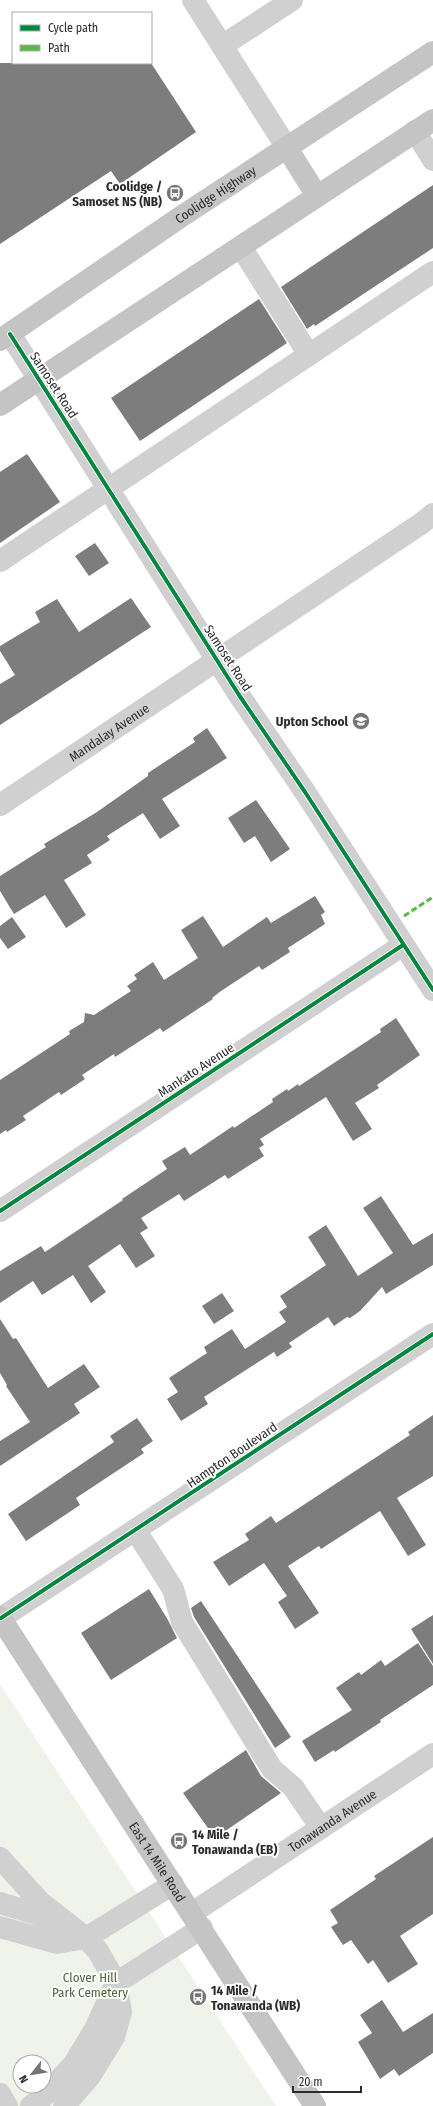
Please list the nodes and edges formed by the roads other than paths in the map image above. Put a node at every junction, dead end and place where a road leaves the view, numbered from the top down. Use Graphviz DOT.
graph roads {
  1 [pos="193,0"];
  2 [pos="292,0"];
  3 [pos="222,46"];
  4 [pos="433,52"];
  5 [pos="433,120"];
  6 [pos="415,132"];
  7 [pos="288,148"];
  8 [pos="433,160"];
  9 [pos="317,196"];
  10 [pos="241,247"];
  11 [pos="433,272"];
  12 [pos="5,337"];
  13 [pos="309,355"];
  14 [pos="38,380"];
  15 [pos="0,405"];
  16 [pos="109,489"];
  17 [pos="429,523"];
  18 [pos="0,561"];
  19 [pos="218,661"];
  20 [pos="0,805"];
  21 [pos="403,945"];
  22 [pos="433,990"];
  23 [pos="0,1211"];
  24 [pos="433,1334"];
  25 [pos="136,1531"];
  26 [pos="1,1617"];
  27 [pos="433,1754"];
  28 [pos="321,1828"];
  29 [pos="0,1858"];
  30 [pos="173,1884"];
  31 [pos="4,1901"];
  32 [pos="197,1921"];
  33 [pos="0,1927"];
  34 [pos="86,1938"];
  35 [pos="116,1983"];
  36 [pos="0,2094"];
  37 [pos="7,2106"];
  38 [pos="31,2106"];
  39 [pos="64,2106"];
  40 [pos="315,2106"];
  1 -- 3 [label="street"];
  2 -- 3 [label="street"];
  3 -- 7 [label="street"];
  4 -- 7 [label="main road, Coolidge Highway"];
  5 -- 6 [label="main road"];
  6 -- 8 [label="street"];
  6 -- 9 [label="main road"];
  7 -- 9 [label="main road"];
  7 -- 12 [label="main road, Coolidge Highway"];
  9 -- 10 [label="main road"];
  10 -- 13 [label="street"];
  10 -- 14 [label="main road"];
  11 -- 13 [label="street"];
  12 -- 14 [label="street, Samoset Road"];
  13 -- 16 [label="street"];
  14 -- 15 [label="main road"];
  14 -- 16 [label="street, Samoset Road"];
  16 -- 18 [label="street"];
  16 -- 19 [label="street, Samoset Road"];
  17 -- 19 [label="street, Mandalay Avenue"];
  19 -- 20 [label="street, Mandalay Avenue"];
  19 -- 21 [label="street, Samoset Road"];
  21 -- 22 [label="street, Samoset Road"];
  21 -- 23 [label="street, Mankato Avenue"];
  24 -- 25 [label="street, Hampton Boulevard"];
  25 -- 26 [label="street, Hampton Boulevard"];
  25 -- 28 [label="street"];
  26 -- 30 [label="main road, East 14 Mile Road"];
  27 -- 28 [label="street, Tonawanda Avenue"];
  28 -- 32 [label="street, Tonawanda Avenue"];
  29 -- 34 [label="street"];
  30 -- 32 [label="main road, East 14 Mile Road"];
  30 -- 34 [label="street"];
  31 -- 34 [label="street"];
  32 -- 35 [label="street, Tonawanda Avenue"];
  32 -- 40 [label="main road, East 14 Mile Road"];
  33 -- 34 [label="street"];
  34 -- 35 [label="street"];
  35 -- 38 [label="street"];
  35 -- 39 [label="street"];
  36 -- 37 [label="street"];
}
